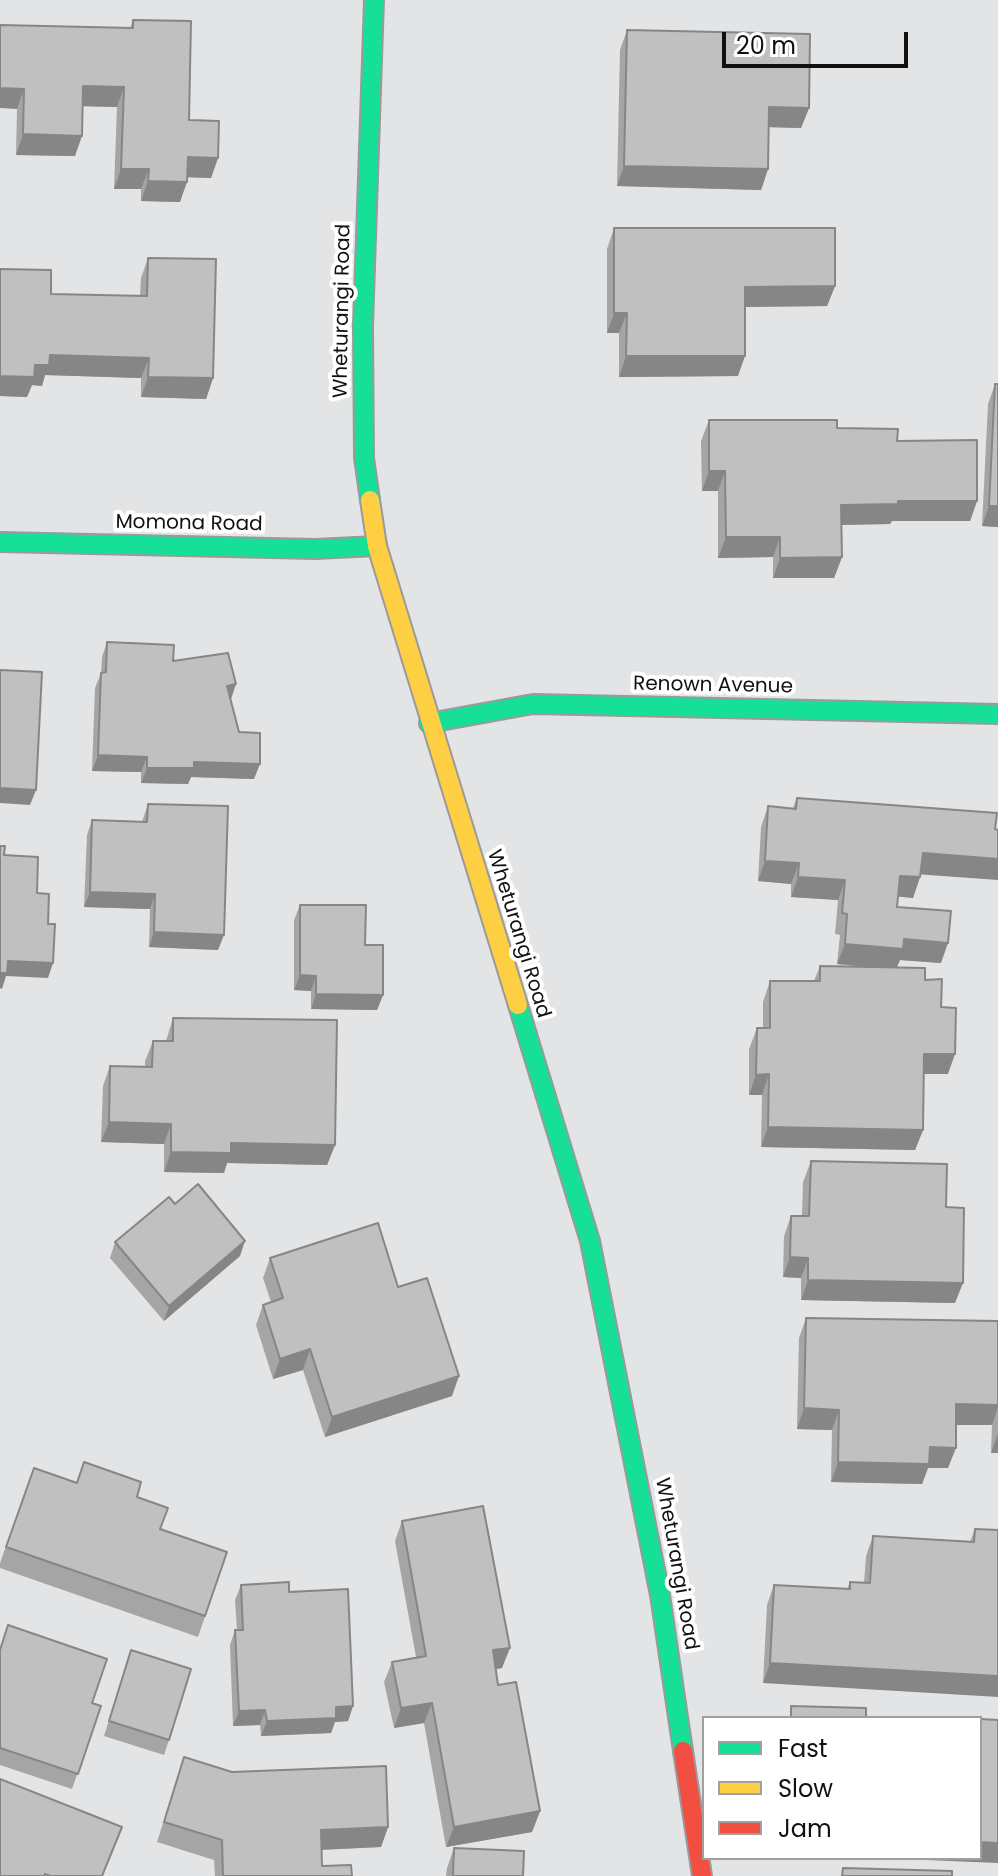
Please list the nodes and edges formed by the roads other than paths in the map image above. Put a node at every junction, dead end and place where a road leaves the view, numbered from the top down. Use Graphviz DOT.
graph roads {
  1 [pos="374,0"];
  2 [pos="0,542"];
  3 [pos="377,546"];
  4 [pos="998,714"];
  5 [pos="429,723"];
  6 [pos="702,1876"];
  1 -- 3 [label="street, Wheturangi Road"];
  2 -- 3 [label="street, Momona Road"];
  3 -- 5 [label="street, Wheturangi Road"];
  4 -- 5 [label="street, Renown Avenue"];
  5 -- 6 [label="street, Wheturangi Road"];
}
